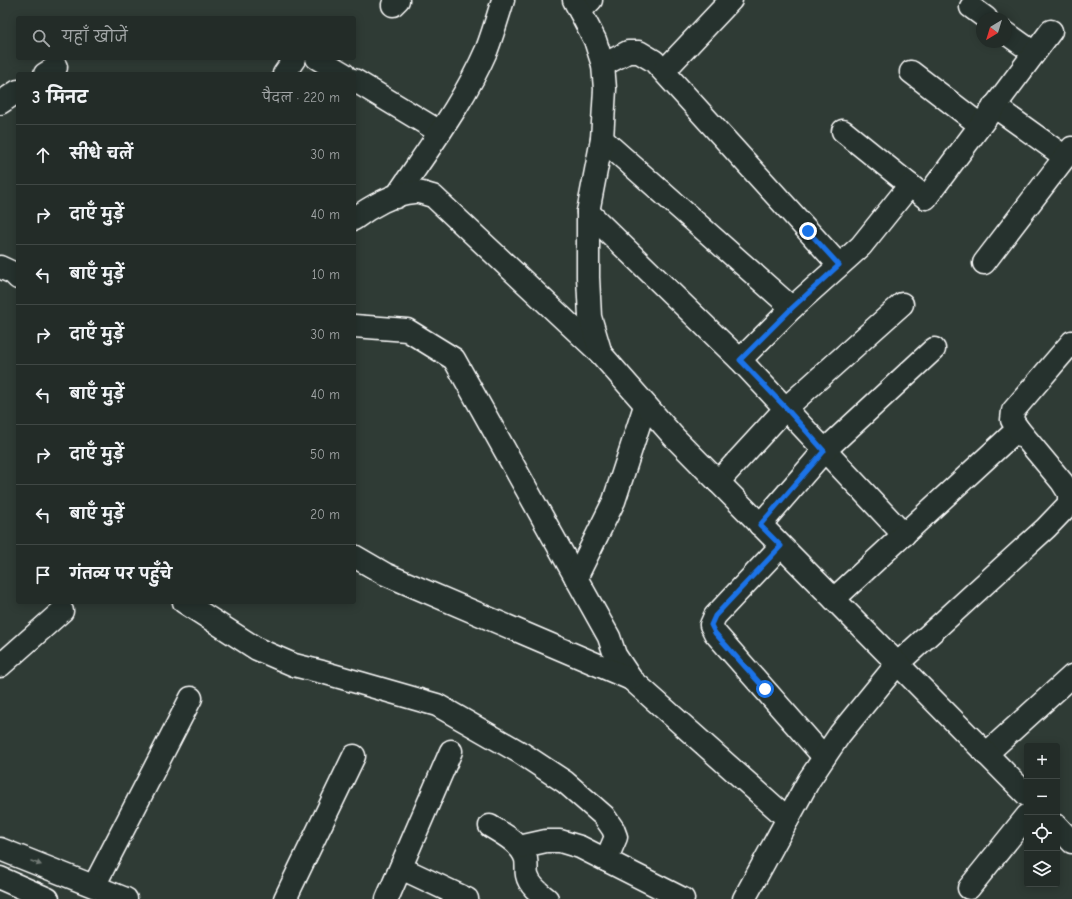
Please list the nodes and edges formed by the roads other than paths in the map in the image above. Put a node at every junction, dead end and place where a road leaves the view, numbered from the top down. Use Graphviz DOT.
graph roads {
  1 [pos="503,0"];
  2 [pos="731,0"];
  3 [pos="582,4"];
  4 [pos="1051,31"];
  5 [pos="1012,37"];
  6 [pos="1034,53"];
  7 [pos="294,60"];
  8 [pos="320,60"];
  9 [pos="603,65"];
  10 [pos="664,71"];
  11 [pos="285,72"];
  12 [pos="341,72"];
  13 [pos="911,72"];
  14 [pos="356,81"];
  15 [pos="16,92"];
  16 [pos="0,103"];
  17 [pos="994,106"];
  18 [pos="980,125"];
  19 [pos="843,131"];
  20 [pos="440,132"];
  21 [pos="602,139"];
  22 [pos="1068,152"];
  23 [pos="910,185"];
  24 [pos="396,197"];
  25 [pos="588,212"];
  26 [pos="356,218"];
  27 [pos="984,263"];
  28 [pos="839,265"];
  29 [pos="0,267"];
  30 [pos="16,276"];
  31 [pos="902,304"];
  32 [pos="792,308"];
  33 [pos="356,326"];
  34 [pos="1072,342"];
  35 [pos="934,349"];
  36 [pos="600,354"];
  37 [pos="740,360"];
  38 [pos="645,406"];
  39 [pos="786,408"];
  40 [pos="1018,429"];
  41 [pos="824,451"];
  42 [pos="718,482"];
  43 [pos="1071,491"];
  44 [pos="760,525"];
  45 [pos="904,535"];
  46 [pos="781,546"];
  47 [pos="356,557"];
  48 [pos="576,578"];
  49 [pos="834,600"];
  50 [pos="187,604"];
  51 [pos="62,611"];
  52 [pos="897,664"];
  53 [pos="0,666"];
  54 [pos="1072,676"];
  55 [pos="631,679"];
  56 [pos="191,698"];
  57 [pos="451,751"];
  58 [pos="986,754"];
  59 [pos="354,756"];
  60 [pos="824,757"];
  61 [pos="1024,792"];
  62 [pos="788,819"];
  63 [pos="1024,820"];
  64 [pos="490,826"];
  65 [pos="1060,829"];
  66 [pos="1072,842"];
  67 [pos="520,847"];
  68 [pos="0,849"];
  69 [pos="606,860"];
  70 [pos="401,868"];
  71 [pos="0,878"];
  72 [pos="94,886"];
  73 [pos="969,888"];
  74 [pos="48,899"];
  75 [pos="126,899"];
  76 [pos="284,899"];
  77 [pos="387,899"];
  78 [pos="467,899"];
  79 [pos="547,899"];
  80 [pos="683,899"];
  81 [pos="744,899"];
  1 -- 20 [label="street"];
  2 -- 10 [label="street"];
  3 -- 9 [label="street"];
  4 -- 6 [label="street"];
  5 -- 6 [label="street"];
  6 -- 17 [label="street"];
  7 -- 11 [label="street"];
  8 -- 12 [label="street"];
  9 -- 10 [label="street"];
  9 -- 21 [label="street"];
  10 -- 28 [label="street"];
  13 -- 18 [label="street"];
  14 -- 20 [label="street"];
  15 -- 16 [label="street"];
  17 -- 18 [label="street"];
  17 -- 22 [label="street"];
  18 -- 23 [label="street"];
  19 -- 23 [label="street"];
  20 -- 24 [label="street"];
  21 -- 25 [label="street"];
  21 -- 32 [label="street"];
  22 -- 27 [label="street"];
  23 -- 28 [label="street"];
  24 -- 26 [label="street"];
  24 -- 36 [label="street"];
  25 -- 36 [label="street"];
  25 -- 37 [label="street"];
  28 -- 32 [label="street"];
  29 -- 30 [label="street"];
  31 -- 39 [label="street"];
  32 -- 37 [label="street"];
  33 -- 48 [label="street"];
  34 -- 40 [label="street"];
  35 -- 41 [label="street"];
  36 -- 38 [label="street"];
  37 -- 39 [label="street"];
  38 -- 42 [label="street"];
  38 -- 48 [label="street"];
  39 -- 41 [label="street"];
  39 -- 42 [label="street"];
  40 -- 43 [label="street"];
  40 -- 45 [label="street"];
  41 -- 44 [label="street"];
  41 -- 45 [label="street"];
  42 -- 44 [label="street"];
  43 -- 52 [label="street"];
  44 -- 46 [label="street"];
  45 -- 49 [label="street"];
  46 -- 49 [label="street"];
  46 -- 60 [label="street"];
  47 -- 55 [label="street"];
  48 -- 55 [label="street"];
  49 -- 52 [label="street"];
  50 -- 69 [label="street"];
  51 -- 53 [label="street"];
  52 -- 58 [label="street"];
  52 -- 60 [label="street"];
  54 -- 58 [label="street"];
  55 -- 62 [label="street"];
  56 -- 72 [label="street"];
  57 -- 70 [label="street"];
  58 -- 61 [label="street"];
  59 -- 76 [label="street"];
  60 -- 62 [label="street"];
  62 -- 81 [label="street"];
  63 -- 73 [label="street"];
  64 -- 67 [label="street"];
  65 -- 66 [label="street"];
  67 -- 69 [label="street"];
  67 -- 79 [label="street"];
  68 -- 72 [label="street, one-way"];
  69 -- 80 [label="street"];
  70 -- 77 [label="street"];
  70 -- 78 [label="street"];
  71 -- 74 [label="street"];
  72 -- 75 [label="street"];
}
